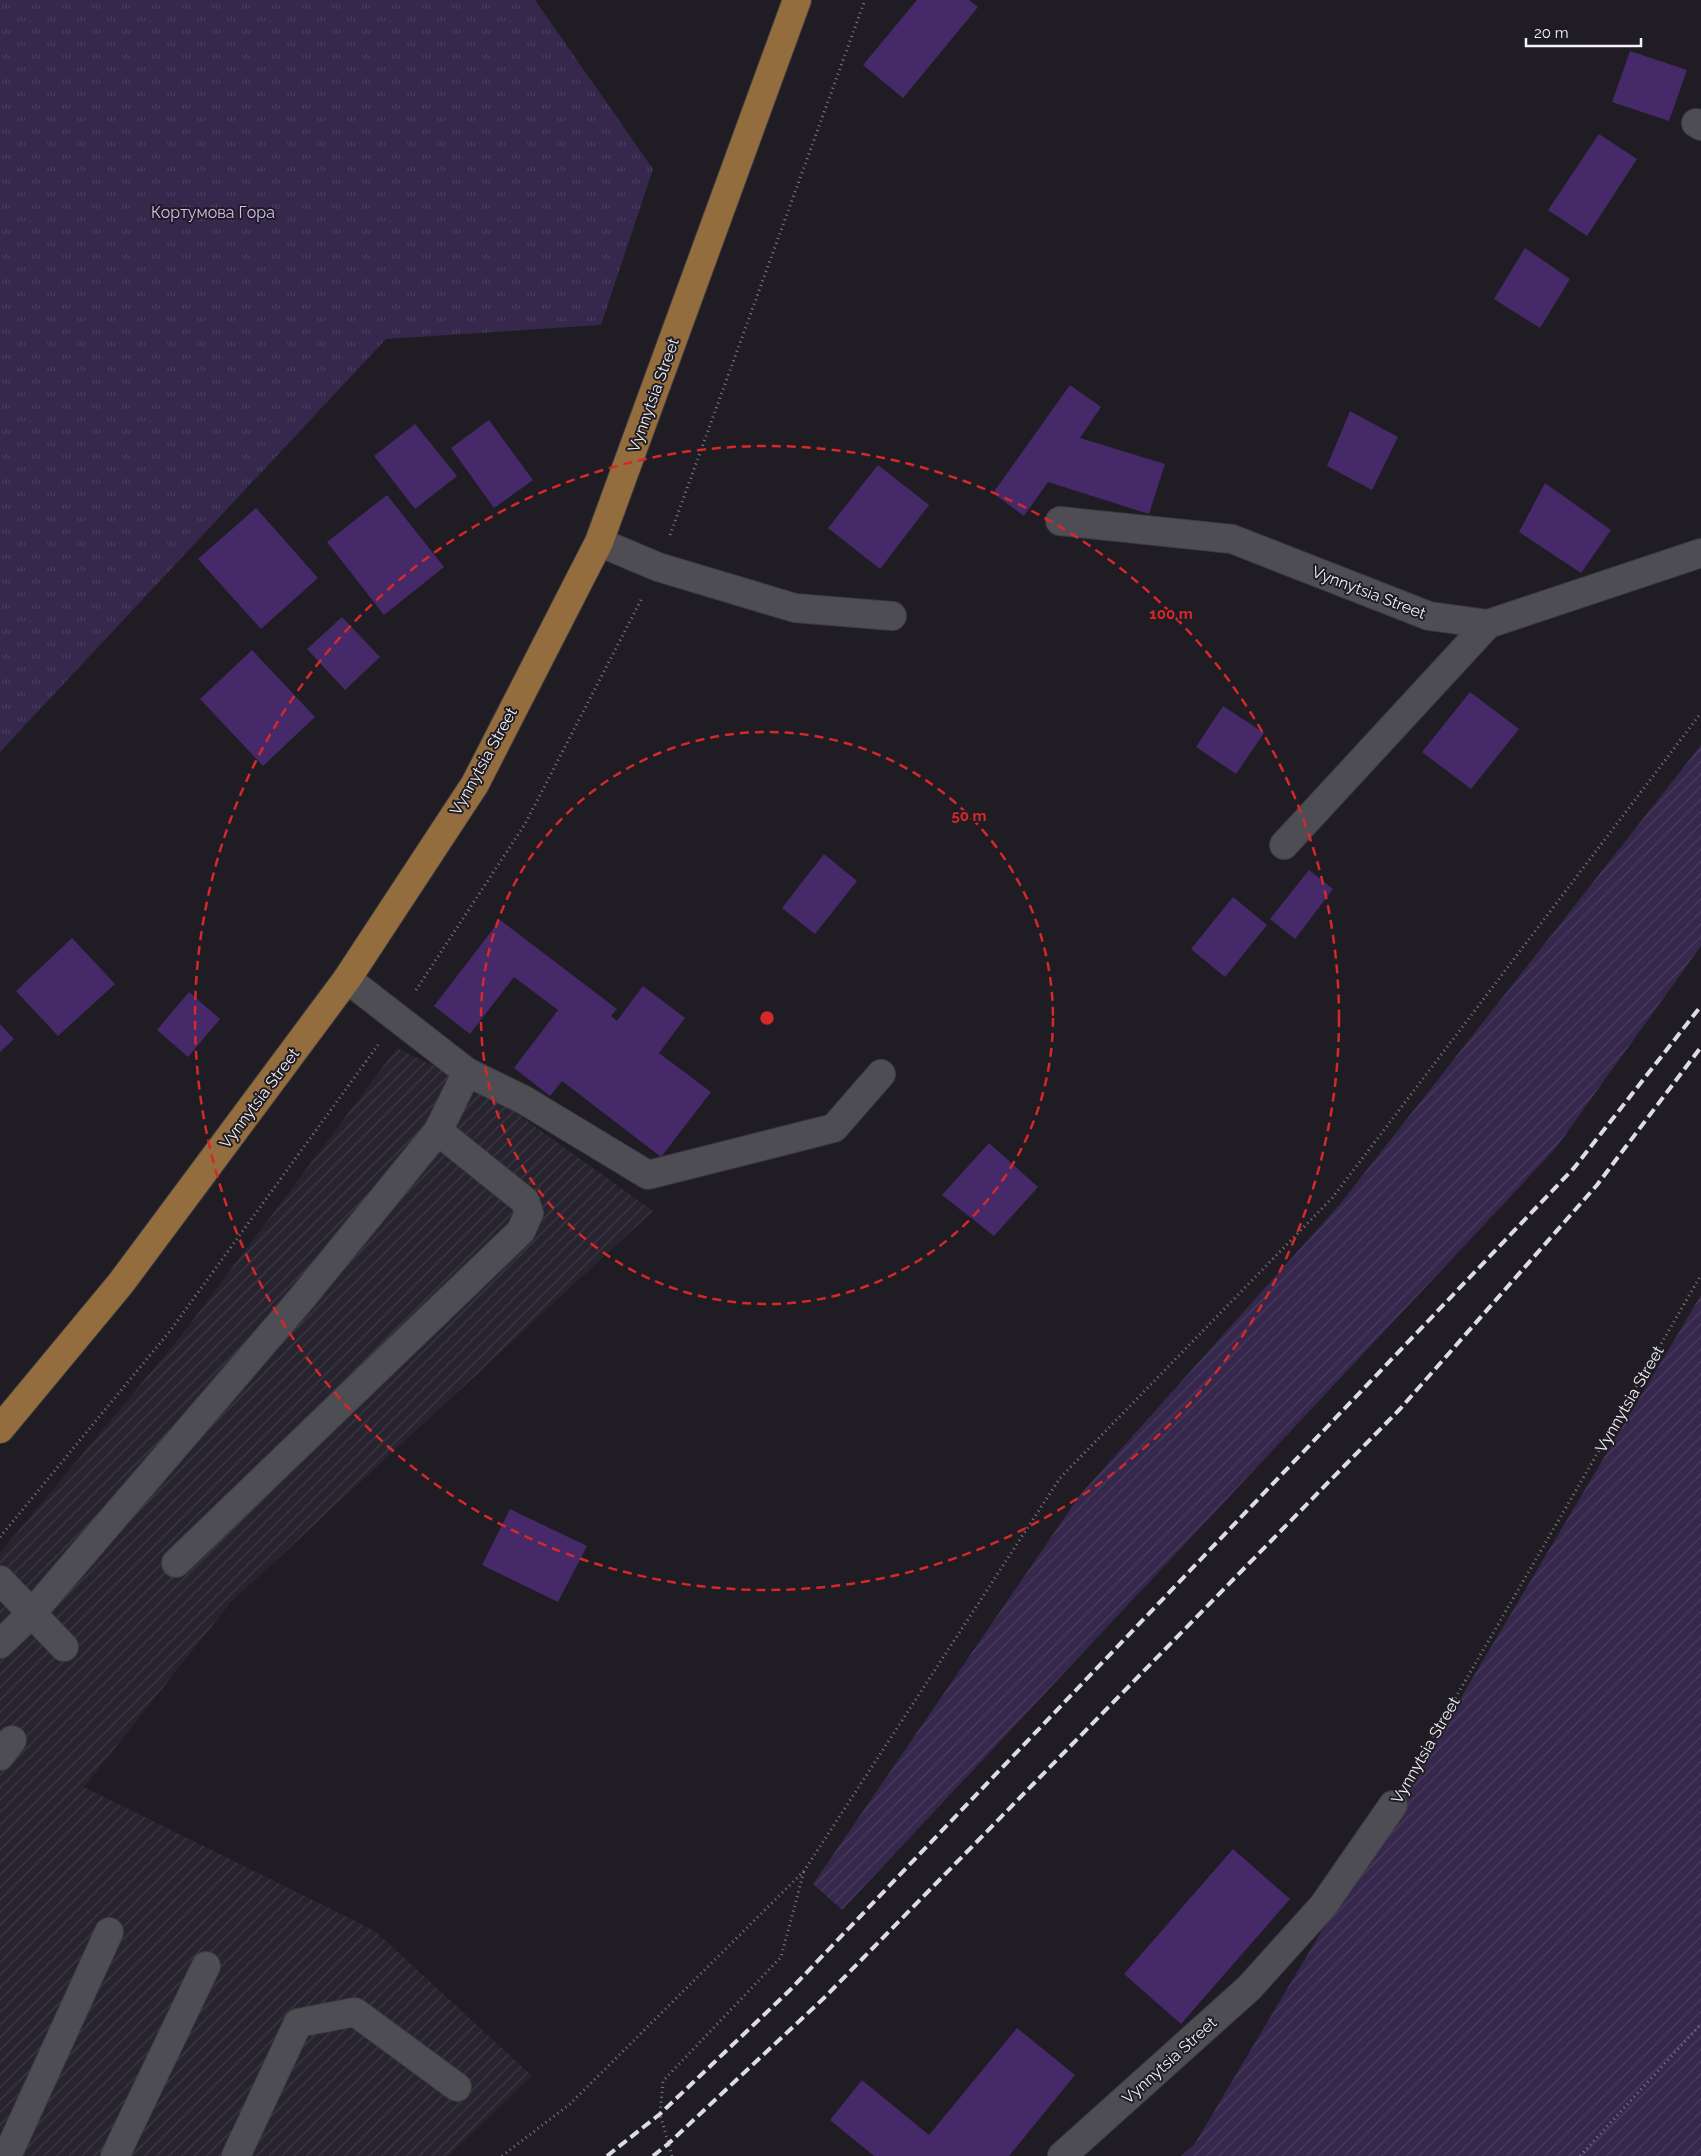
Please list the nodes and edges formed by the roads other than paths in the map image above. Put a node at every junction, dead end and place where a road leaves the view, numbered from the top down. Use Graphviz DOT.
graph roads {
  1 [pos="797,0"];
  2 [pos="1060,521"];
  3 [pos="599,542"];
  4 [pos="1701,553"];
  5 [pos="892,616"];
  6 [pos="1488,624"];
  7 [pos="1284,845"];
  8 [pos="347,979"];
  9 [pos="467,1072"];
  10 [pos="881,1074"];
  11 [pos="438,1130"];
  12 [pos="0,1428"];
  13 [pos="176,1563"];
  14 [pos="0,1580"];
  15 [pos="32,1613"];
  16 [pos="0,1644"];
  17 [pos="64,1647"];
  18 [pos="1393,1805"];
  19 [pos="109,1932"];
  20 [pos="206,1966"];
  21 [pos="457,2088"];
  22 [pos="7,2156"];
  23 [pos="115,2156"];
  24 [pos="236,2156"];
  25 [pos="1062,2156"];
  1 -- 3 [label="main road, Vynnytsia Street"];
  2 -- 6 [label="street, Vynnytsia Street"];
  3 -- 5 [label="street"];
  3 -- 8 [label="main road, Vynnytsia Street"];
  4 -- 6 [label="street, Vynnytsia Street"];
  6 -- 7 [label="street"];
  8 -- 9 [label="street"];
  8 -- 12 [label="main road, Vynnytsia Street"];
  9 -- 10 [label="street"];
  9 -- 11 [label="street"];
  11 -- 13 [label="street"];
  11 -- 15 [label="street"];
  14 -- 15 [label="street"];
  15 -- 16 [label="street"];
  15 -- 17 [label="street"];
  18 -- 25 [label="street, Vynnytsia Street"];
  19 -- 22 [label="street"];
  20 -- 23 [label="street"];
  21 -- 24 [label="street"];
}
